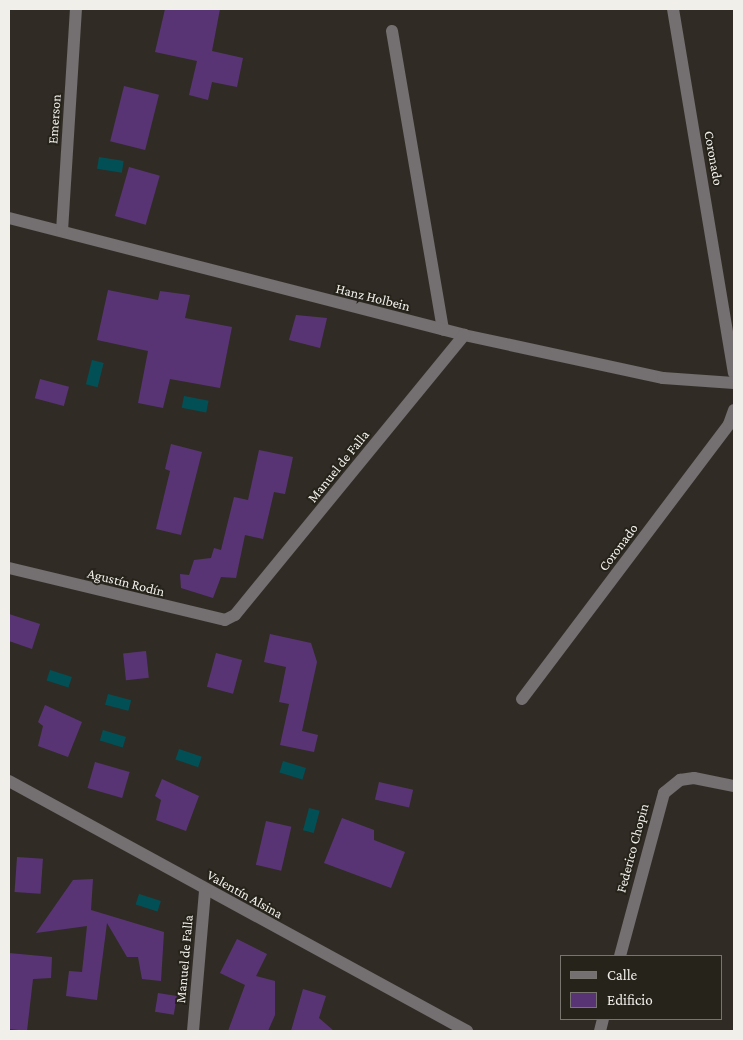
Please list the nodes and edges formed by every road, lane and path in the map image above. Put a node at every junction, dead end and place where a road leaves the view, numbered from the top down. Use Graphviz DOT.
graph roads {
  1 [pos="76,9"];
  2 [pos="673,9"];
  3 [pos="392,31"];
  4 [pos="9,218"];
  5 [pos="62,231"];
  6 [pos="443,330"];
  7 [pos="464,335"];
  8 [pos="734,373"];
  9 [pos="734,383"];
  10 [pos="734,410"];
  11 [pos="9,568"];
  12 [pos="235,615"];
  13 [pos="522,699"];
  14 [pos="9,781"];
  15 [pos="734,786"];
  16 [pos="206,890"];
  17 [pos="620,955"];
  18 [pos="193,1031"];
  19 [pos="467,1031"];
  1 -- 5 [label="street, Emerson"];
  2 -- 8 [label="street, Coronado"];
  3 -- 6 [label="street"];
  4 -- 5 [label="street, Hanz Holbein"];
  5 -- 6 [label="street, Hanz Holbein"];
  6 -- 7 [label="street, Hanz Holbein"];
  7 -- 9 [label="street, Hanz Holbein"];
  7 -- 12 [label="street, Manuel de Falla"];
  10 -- 13 [label="street, Coronado"];
  11 -- 12 [label="street, Agustín Rodín"];
  14 -- 16 [label="street, Valentín Alsina"];
  15 -- 17 [label="street, Federico Chopin"];
  16 -- 18 [label="street, Manuel de Falla"];
  16 -- 19 [label="street, Valentín Alsina"];
}
